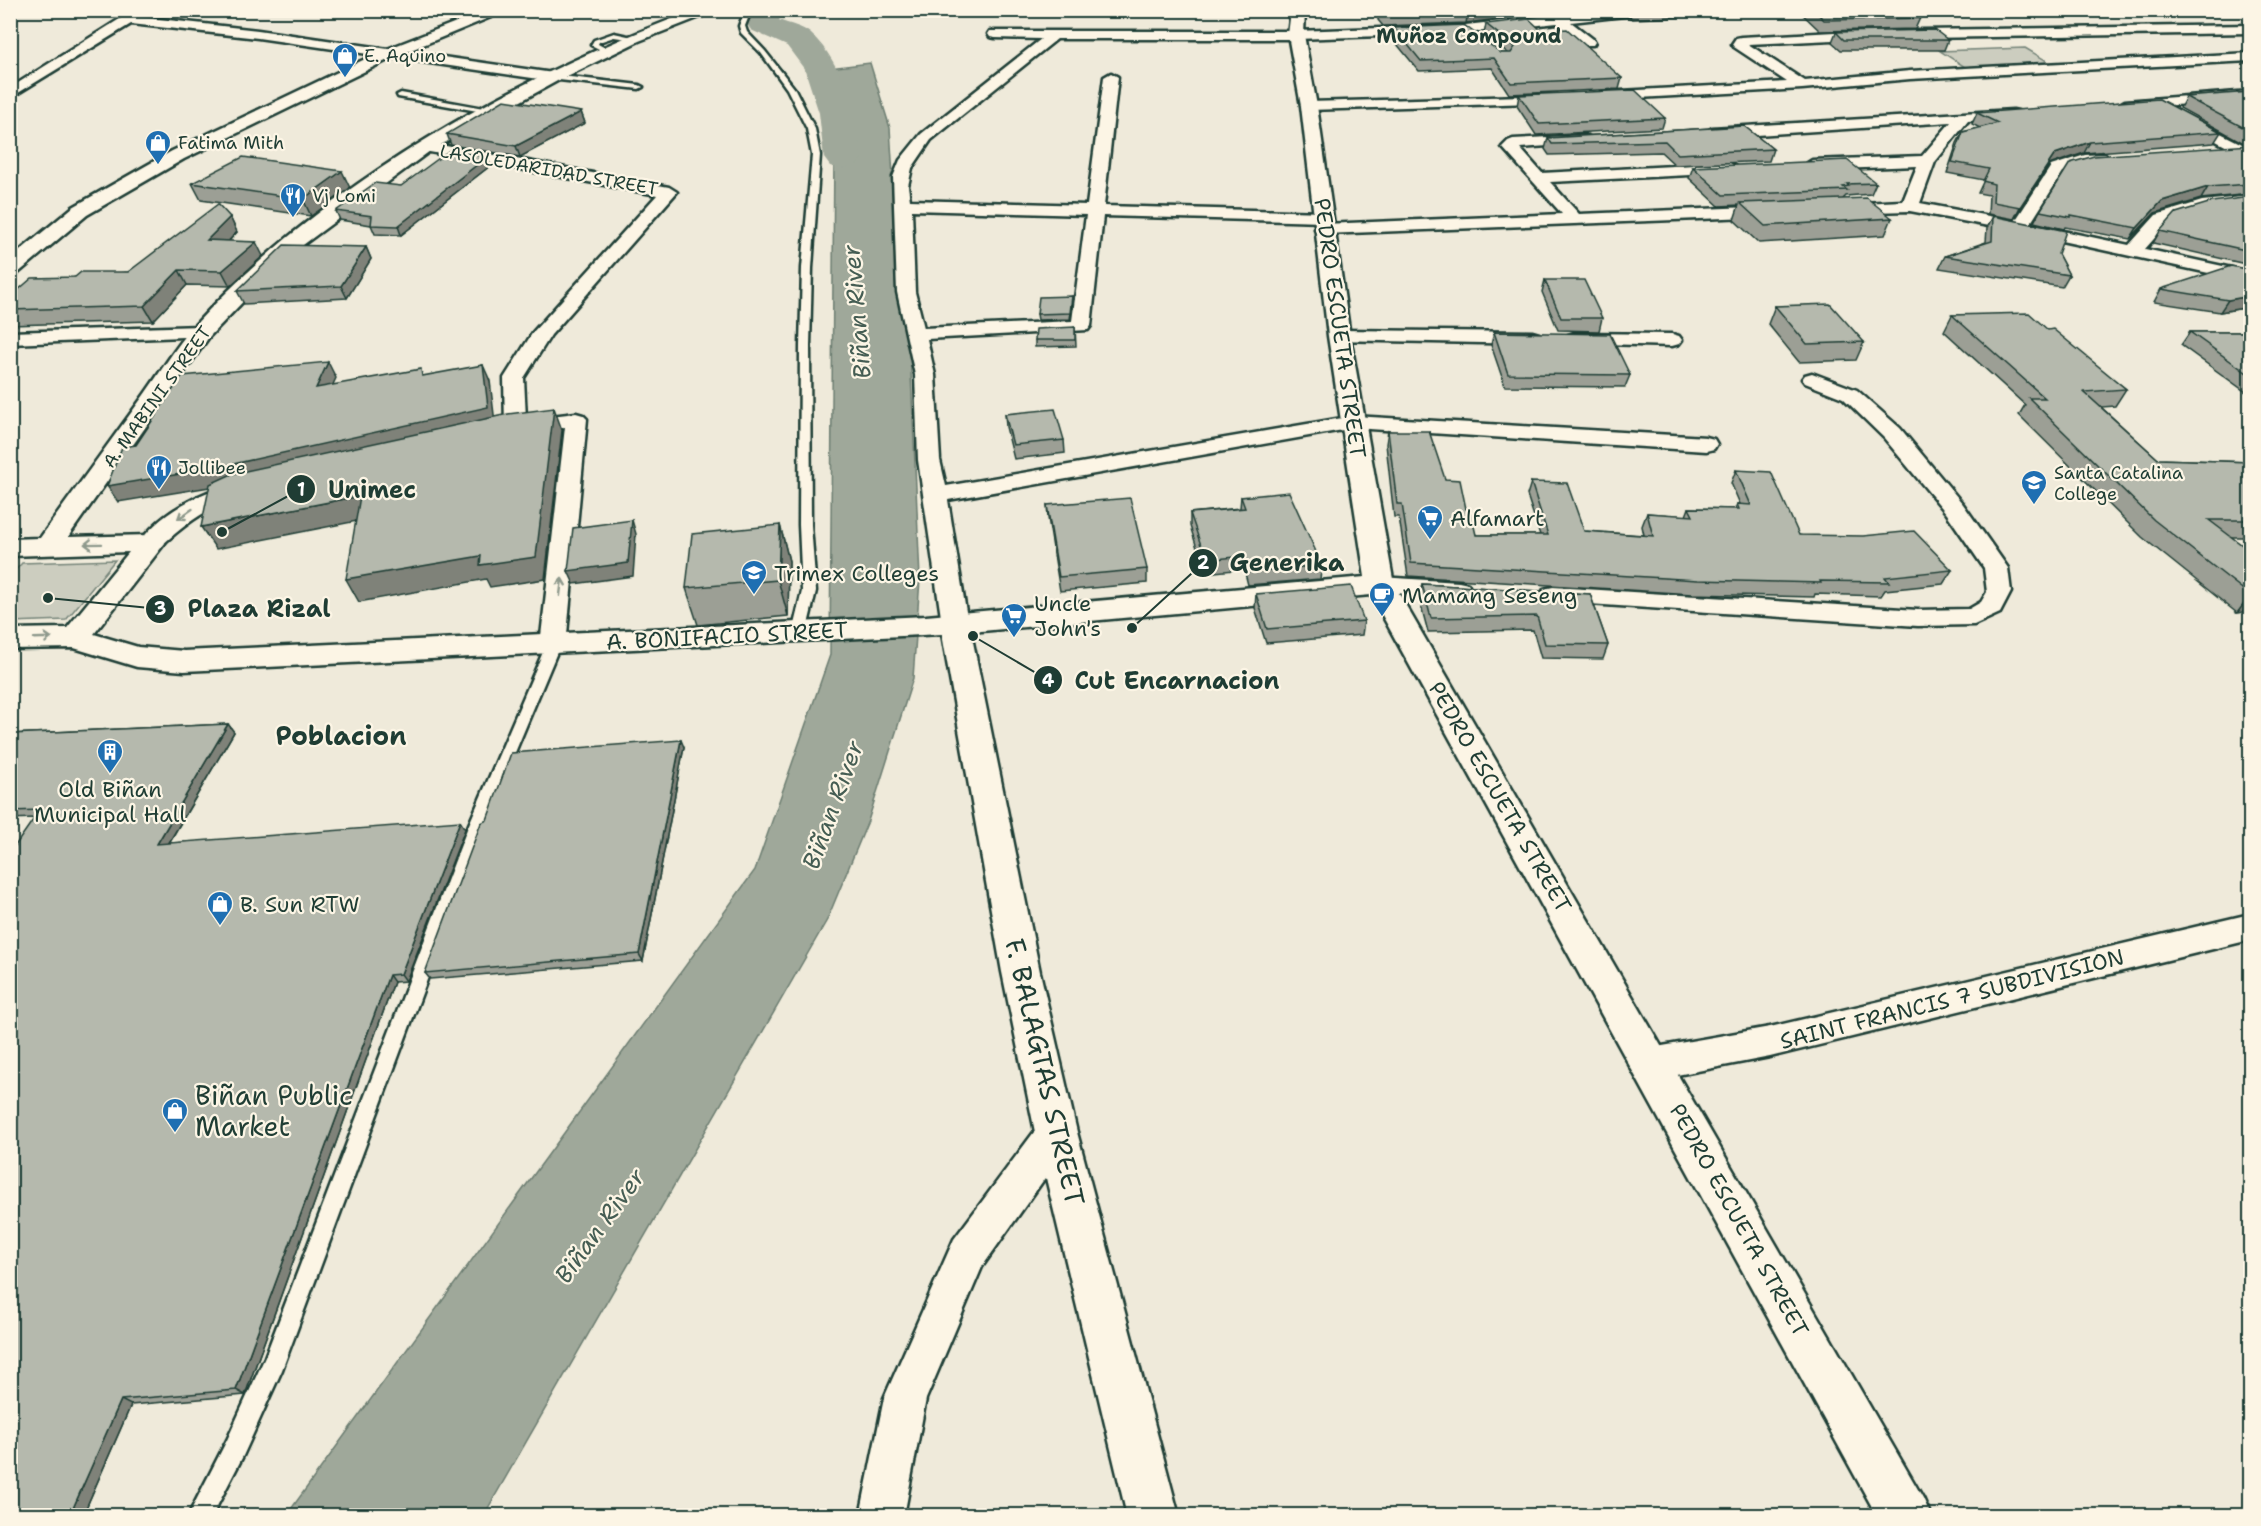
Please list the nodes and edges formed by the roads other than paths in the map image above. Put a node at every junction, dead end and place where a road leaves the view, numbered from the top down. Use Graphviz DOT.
graph roads {
  1 [pos="144,10"];
  2 [pos="711,10"];
  3 [pos="1298,10"];
  4 [pos="1642,10"];
  5 [pos="496,11"];
  6 [pos="748,11"];
  7 [pos="129,20"];
  8 [pos="1561,20"];
  9 [pos="1466,29"];
  10 [pos="2250,29"];
  11 [pos="994,33"];
  12 [pos="1054,35"];
  13 [pos="1296,35"];
  14 [pos="1484,42"];
  15 [pos="1588,42"];
  16 [pos="388,54"];
  17 [pos="2250,57"];
  18 [pos="553,77"];
  19 [pos="1111,77"];
  20 [pos="1802,85"];
  21 [pos="639,87"];
  22 [pos="10,94"];
  23 [pos="2250,95"];
  24 [pos="401,96"];
  25 [pos="1590,97"];
  26 [pos="1566,98"];
  27 [pos="2154,102"];
  28 [pos="1309,106"];
  29 [pos="2106,106"];
  30 [pos="489,111"];
  31 [pos="2023,113"];
  32 [pos="1963,118"];
  33 [pos="1702,133"];
  34 [pos="1595,140"];
  35 [pos="424,147"];
  36 [pos="2216,150"];
  37 [pos="2247,150"];
  38 [pos="2121,158"];
  39 [pos="1927,161"];
  40 [pos="1796,166"];
  41 [pos="1748,167"];
  42 [pos="1536,178"];
  43 [pos="2250,201"];
  44 [pos="903,205"];
  45 [pos="1910,206"];
  46 [pos="1094,210"];
  47 [pos="1794,210"];
  48 [pos="1817,210"];
  49 [pos="1574,218"];
  50 [pos="1324,223"];
  51 [pos="2020,226"];
  52 [pos="2133,250"];
  53 [pos="10,270"];
  54 [pos="2250,278"];
  55 [pos="201,332"];
  56 [pos="915,334"];
  57 [pos="1339,336"];
  58 [pos="10,338"];
  59 [pos="1672,340"];
  60 [pos="1812,379"];
  61 [pos="1354,422"];
  62 [pos="516,427"];
  63 [pos="493,432"];
  64 [pos="1706,444"];
  65 [pos="261,484"];
  66 [pos="936,495"];
  67 [pos="151,543"];
  68 [pos="49,545"];
  69 [pos="11,547"];
  70 [pos="1380,585"];
  71 [pos="1488,591"];
  72 [pos="1535,594"];
  73 [pos="940,625"];
  74 [pos="807,632"];
  75 [pos="75,638"];
  76 [pos="10,639"];
  77 [pos="553,645"];
  78 [pos="2250,927"];
  79 [pos="1651,1064"];
  80 [pos="1056,1132"];
  81 [pos="199,1515"];
  82 [pos="882,1515"];
  83 [pos="1153,1515"];
  84 [pos="1905,1515"];
  1 -- 7 [label="street"];
  2 -- 18 [label="street, A. MABINI STREET"];
  3 -- 13 [label="street, PEDRO ESCUETA STREET"];
  4 -- 8 [label="street"];
  5 -- 16 [label="street"];
  6 -- 74 [label="lane"];
  7 -- 16 [label="street"];
  7 -- 22 [label="street"];
  8 -- 9 [label="street"];
  8 -- 15 [label="street"];
  9 -- 13 [label="street"];
  9 -- 14 [label="street"];
  10 -- 20 [label="street"];
  11 -- 12 [label="street"];
  12 -- 13 [label="street"];
  12 -- 44 [label="street"];
  13 -- 28 [label="street, PEDRO ESCUETA STREET"];
  16 -- 18 [label="street"];
  16 -- 53 [label="street"];
  17 -- 20 [label="street"];
  18 -- 21 [label="lane"];
  18 -- 30 [label="street, A. MABINI STREET"];
  19 -- 46 [label="street"];
  20 -- 25 [label="street"];
  23 -- 27 [label="street"];
  24 -- 30 [label="lane"];
  26 -- 28 [label="street"];
  27 -- 29 [label="street"];
  27 -- 37 [label="street"];
  28 -- 50 [label="street, PEDRO ESCUETA STREET"];
  30 -- 35 [label="street, A. MABINI STREET"];
  31 -- 32 [label="street"];
  32 -- 33 [label="street"];
  32 -- 39 [label="street"];
  34 -- 42 [label="street"];
  35 -- 55 [label="street, A. MABINI STREET"];
  35 -- 62 [label="street, LASOLEDARIDAD STREET"];
  36 -- 37 [label="street"];
  38 -- 51 [label="street"];
  39 -- 40 [label="street"];
  39 -- 45 [label="street"];
  41 -- 42 [label="street"];
  42 -- 49 [label="street"];
  43 -- 52 [label="street"];
  44 -- 46 [label="street"];
  44 -- 56 [label="street"];
  45 -- 48 [label="street"];
  45 -- 51 [label="street"];
  46 -- 50 [label="street"];
  46 -- 56 [label="street"];
  47 -- 49 [label="street"];
  49 -- 50 [label="street"];
  50 -- 57 [label="street, PEDRO ESCUETA STREET"];
  51 -- 52 [label="street"];
  52 -- 54 [label="street"];
  55 -- 58 [label="street"];
  55 -- 68 [label="street, A. MABINI STREET"];
  56 -- 66 [label="street"];
  57 -- 59 [label="street"];
  57 -- 61 [label="street, PEDRO ESCUETA STREET"];
  60 -- 72 [label="street"];
  61 -- 64 [label="street"];
  61 -- 66 [label="street"];
  61 -- 70 [label="street, PEDRO ESCUETA STREET"];
  62 -- 63 [label="street"];
  77 -- 62 [label="street, one-way"];
  65 -- 67 [label="street, one-way"];
  66 -- 73 [label="street"];
  67 -- 68 [label="street, one-way"];
  67 -- 75 [label="street"];
  68 -- 69 [label="street"];
  70 -- 71 [label="street"];
  70 -- 73 [label="street, A. BONIFACIO STREET"];
  70 -- 79 [label="street, PEDRO ESCUETA STREET"];
  73 -- 74 [label="street, A. BONIFACIO STREET"];
  73 -- 80 [label="street, F. BALAGTAS STREET"];
  74 -- 77 [label="street, A. BONIFACIO STREET"];
  76 -- 75 [label="street, A. BONIFACIO STREET, one-way"];
  75 -- 77 [label="street, A. BONIFACIO STREET"];
  77 -- 81 [label="lane"];
  78 -- 79 [label="street, SAINT FRANCIS 7 SUBDIVISION"];
  79 -- 84 [label="street, PEDRO ESCUETA STREET"];
  80 -- 82 [label="street"];
  80 -- 83 [label="street, F. BALAGTAS STREET"];
}
